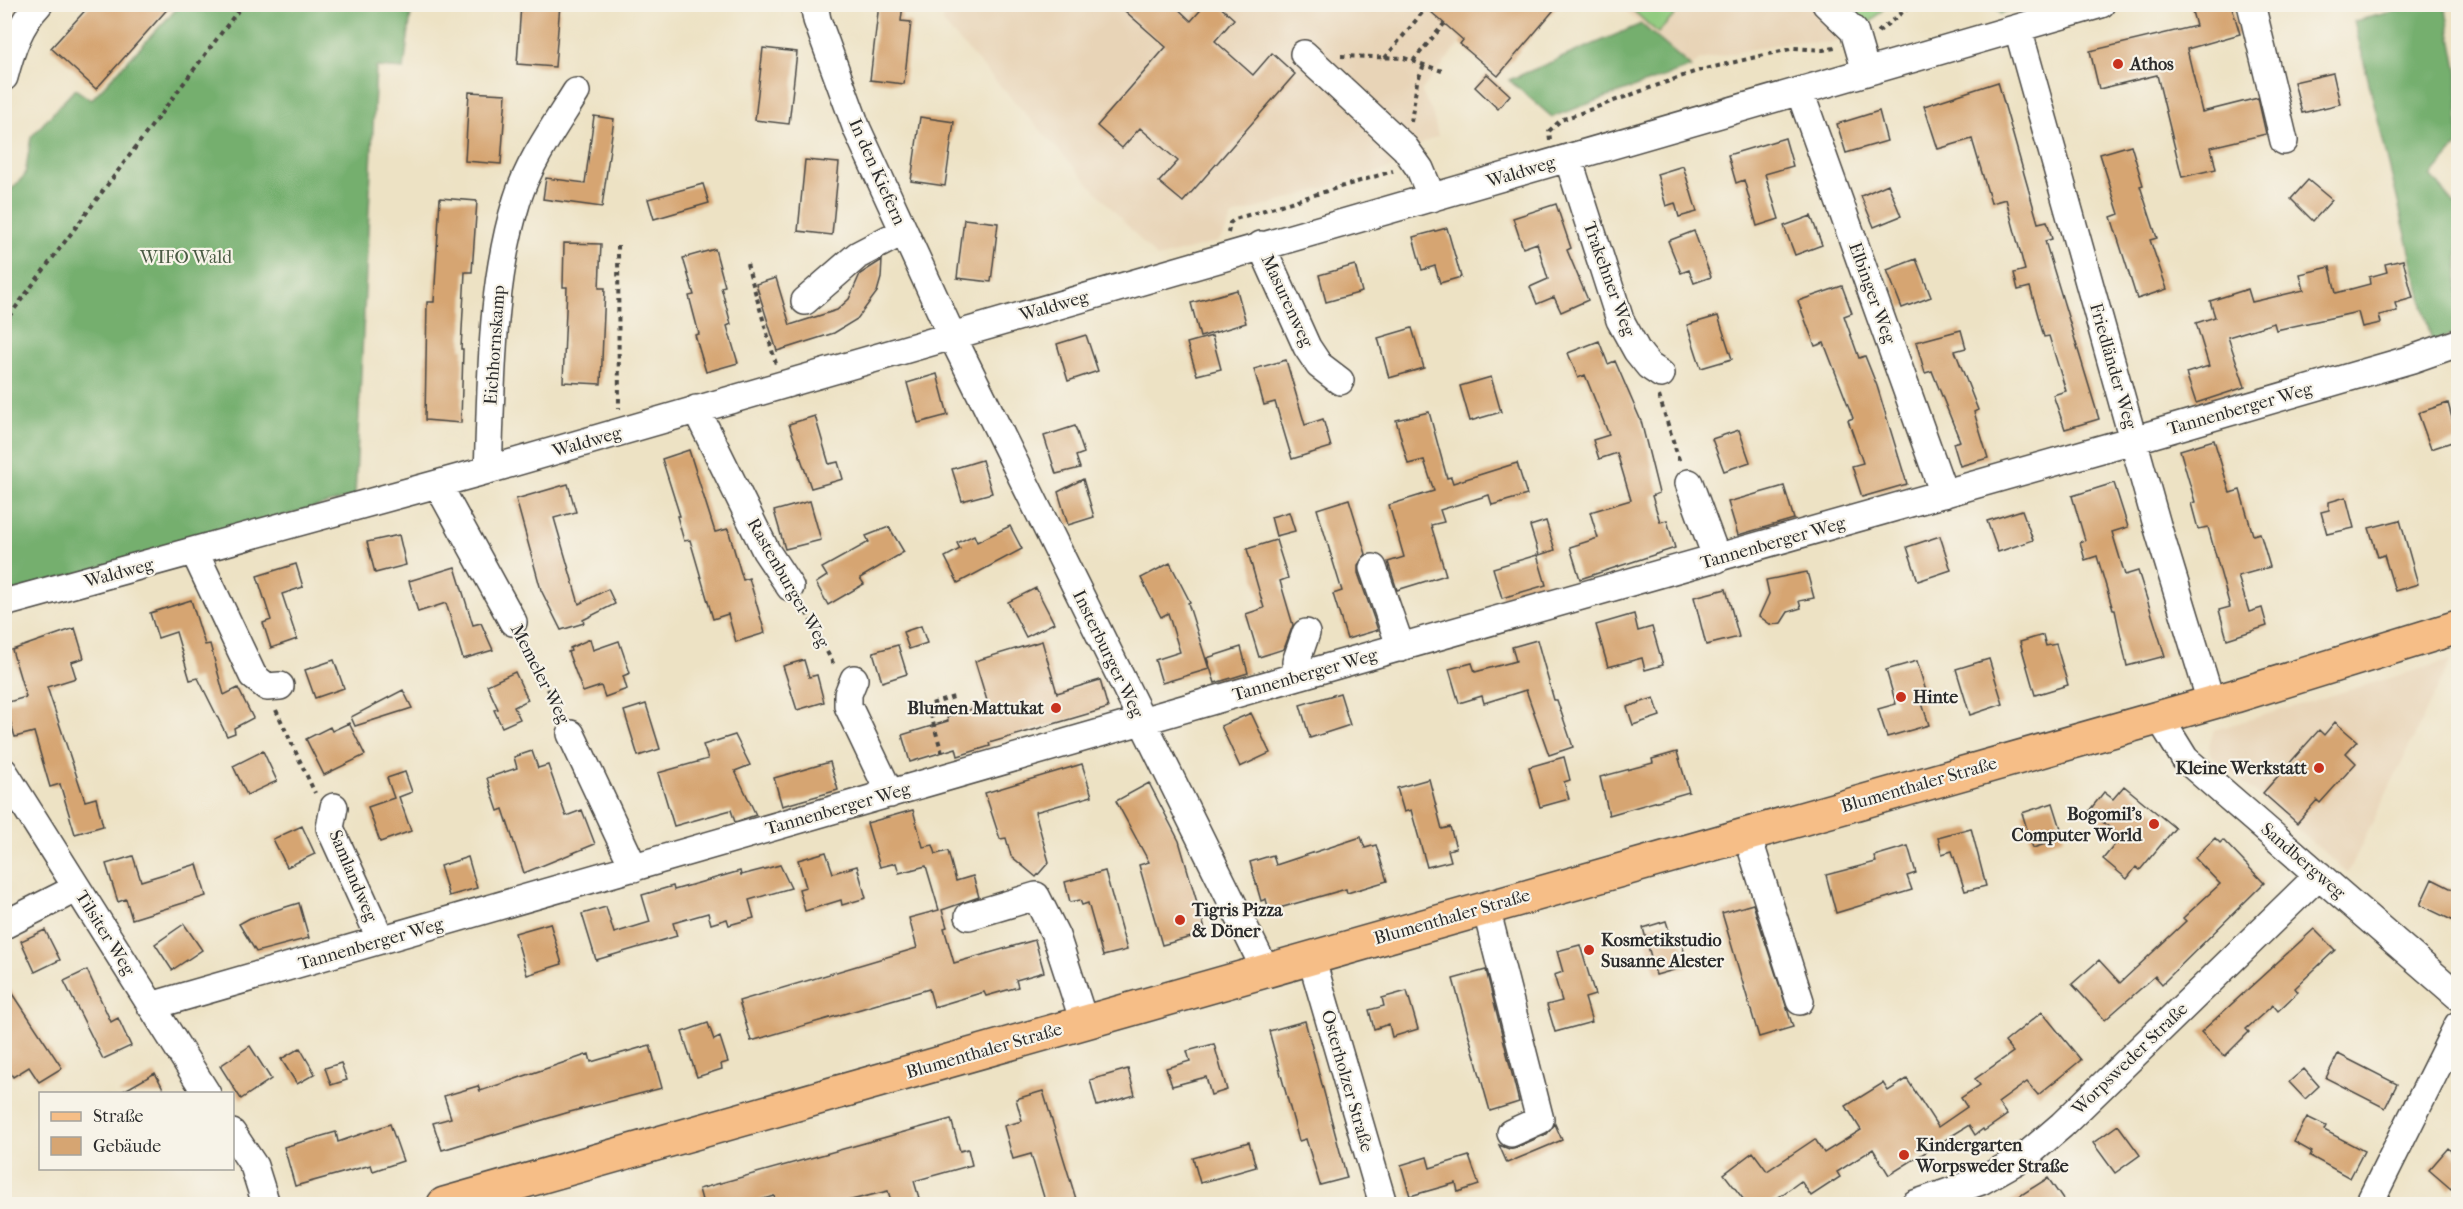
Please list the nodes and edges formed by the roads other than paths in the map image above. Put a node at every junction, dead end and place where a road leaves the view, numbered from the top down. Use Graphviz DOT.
graph roads {
  1 [pos="39,4"];
  2 [pos="814,4"];
  3 [pos="1826,4"];
  4 [pos="2101,4"];
  5 [pos="2252,4"];
  6 [pos="2018,29"];
  7 [pos="1304,54"];
  8 [pos="1866,72"];
  9 [pos="4,77"];
  10 [pos="576,92"];
  11 [pos="1800,92"];
  12 [pos="2284,141"];
  13 [pos="1568,158"];
  14 [pos="1432,198"];
  15 [pos="904,231"];
  16 [pos="1260,245"];
  17 [pos="806,302"];
  18 [pos="952,336"];
  19 [pos="2458,343"];
  20 [pos="1661,374"];
  21 [pos="1340,381"];
  22 [pos="696,409"];
  23 [pos="2133,440"];
  24 [pos="488,471"];
  25 [pos="1689,483"];
  26 [pos="438,485"];
  27 [pos="1944,494"];
  28 [pos="195,553"];
  29 [pos="1717,560"];
  30 [pos="1373,568"];
  31 [pos="790,586"];
  32 [pos="4,603"];
  33 [pos="513,622"];
  34 [pos="2458,627"];
  35 [pos="1306,633"];
  36 [pos="1401,648"];
  37 [pos="1298,676"];
  38 [pos="274,687"];
  39 [pos="851,687"];
  40 [pos="2211,702"];
  41 [pos="2159,717"];
  42 [pos="1142,723"];
  43 [pos="571,734"];
  44 [pos="4,772"];
  45 [pos="890,794"];
  46 [pos="334,807"];
  47 [pos="1747,834"];
  48 [pos="634,868"];
  49 [pos="2319,875"];
  50 [pos="77,888"];
  51 [pos="1486,908"];
  52 [pos="969,916"];
  53 [pos="4,925"];
  54 [pos="381,940"];
  55 [pos="1311,957"];
  56 [pos="1266,971"];
  57 [pos="2458,996"];
  58 [pos="1800,1001"];
  59 [pos="152,1006"];
  60 [pos="1084,1022"];
  61 [pos="2458,1025"];
  62 [pos="206,1092"];
  63 [pos="1511,1133"];
  64 [pos="234,1136"];
  65 [pos="266,1204"];
  66 [pos="444,1204"];
  67 [pos="1383,1204"];
  68 [pos="1915,1204"];
  69 [pos="2369,1204"];
  1 -- 9 [label="street"];
  2 -- 15 [label="street, In den Kiefern"];
  3 -- 8 [label="street"];
  4 -- 6 [label="street, Waldweg"];
  5 -- 12 [label="street"];
  6 -- 8 [label="street, Waldweg"];
  6 -- 23 [label="street, Friedländer Weg"];
  7 -- 14 [label="street"];
  8 -- 11 [label="street, Waldweg"];
  10 -- 24 [label="street, Eichhornskamp"];
  11 -- 13 [label="street, Waldweg"];
  11 -- 27 [label="street, Elbinger Weg"];
  13 -- 14 [label="street, Waldweg"];
  13 -- 20 [label="street, Trakehner Weg"];
  14 -- 16 [label="street, Waldweg"];
  15 -- 17 [label="street"];
  15 -- 18 [label="street, In den Kiefern"];
  16 -- 18 [label="street, Waldweg"];
  16 -- 21 [label="street, Masurenweg"];
  18 -- 22 [label="street, Waldweg"];
  18 -- 42 [label="street, Insterburger Weg"];
  19 -- 23 [label="street, Tannenberger Weg"];
  22 -- 24 [label="street, Waldweg"];
  22 -- 31 [label="street, Rastenburger Weg"];
  23 -- 27 [label="street, Tannenberger Weg"];
  23 -- 40 [label="street, Friedländer Weg"];
  24 -- 26 [label="street, Waldweg"];
  25 -- 29 [label="street"];
  26 -- 28 [label="street, Waldweg"];
  26 -- 33 [label="street, Memeler Weg"];
  27 -- 29 [label="street, Tannenberger Weg"];
  28 -- 32 [label="street, Waldweg"];
  28 -- 38 [label="street"];
  29 -- 36 [label="street, Tannenberger Weg"];
  30 -- 36 [label="street"];
  34 -- 40 [label="main road, Blumenthaler Straße"];
  35 -- 37 [label="street"];
  36 -- 37 [label="street, Tannenberger Weg"];
  37 -- 42 [label="street, Tannenberger Weg"];
  39 -- 45 [label="street"];
  40 -- 41 [label="main road, Blumenthaler Straße"];
  41 -- 47 [label="main road, Blumenthaler Straße"];
  41 -- 49 [label="street, Sandbergweg"];
  42 -- 45 [label="street, Tannenberger Weg"];
  42 -- 56 [label="street, Insterburger Weg"];
  43 -- 48 [label="street, Memeler Weg"];
  44 -- 50 [label="street, Tilsiter Weg"];
  45 -- 48 [label="street, Tannenberger Weg"];
  46 -- 54 [label="street, Samlandweg"];
  47 -- 51 [label="main road, Blumenthaler Straße"];
  47 -- 58 [label="street"];
  48 -- 54 [label="street, Tannenberger Weg"];
  49 -- 57 [label="street, Sandbergweg"];
  49 -- 68 [label="street, Worpsweder Straße"];
  50 -- 53 [label="street"];
  50 -- 59 [label="street, Tilsiter Weg"];
  51 -- 55 [label="main road, Blumenthaler Straße"];
  51 -- 63 [label="street"];
  52 -- 60 [label="street"];
  54 -- 59 [label="street, Tannenberger Weg"];
  55 -- 56 [label="main road, Blumenthaler Straße"];
  55 -- 67 [label="street, Osterholzer Straße"];
  56 -- 60 [label="main road, Blumenthaler Straße"];
  59 -- 62 [label="street, Tilsiter Weg"];
  60 -- 66 [label="main road, Blumenthaler Straße"];
  61 -- 69 [label="street"];
  64 -- 65 [label="street"];
}
